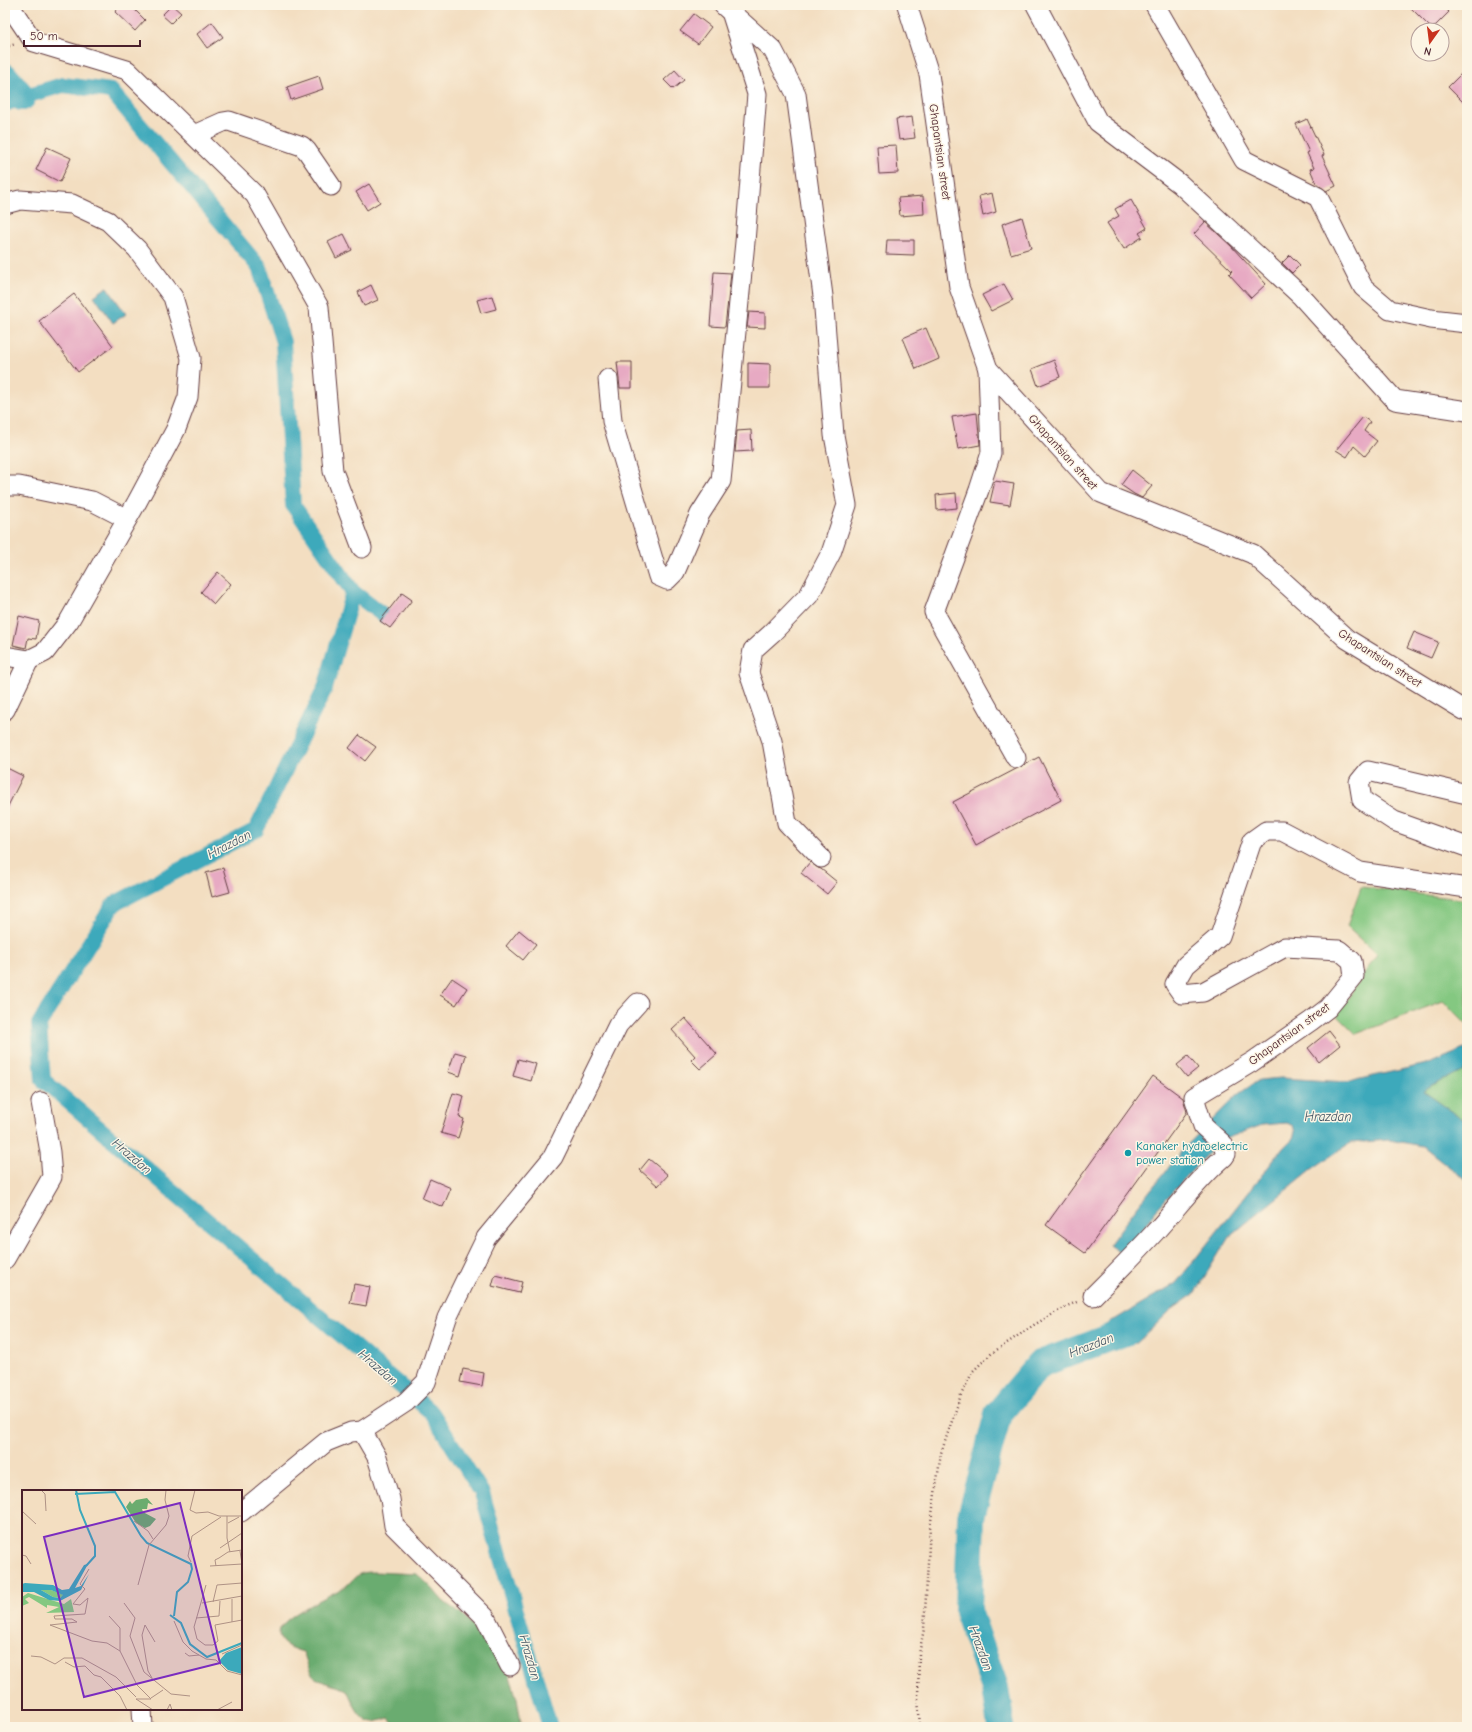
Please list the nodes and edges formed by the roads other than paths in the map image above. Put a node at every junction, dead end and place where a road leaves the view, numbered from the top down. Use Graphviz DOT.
graph roads {
  1 [pos="9,5"];
  2 [pos="907,5"];
  3 [pos="1036,5"];
  4 [pos="1155,5"];
  5 [pos="727,10"];
  6 [pos="194,135"];
  7 [pos="331,186"];
  8 [pos="5,204"];
  9 [pos="1467,323"];
  10 [pos="988,369"];
  11 [pos="608,379"];
  12 [pos="1467,411"];
  13 [pos="5,486"];
  14 [pos="127,519"];
  15 [pos="362,548"];
  16 [pos="5,656"];
  17 [pos="29,660"];
  18 [pos="5,710"];
  19 [pos="1467,712"];
  20 [pos="1016,758"];
  21 [pos="1467,794"];
  22 [pos="1467,847"];
  23 [pos="821,858"];
  24 [pos="1467,888"];
  25 [pos="638,1003"];
  26 [pos="41,1102"];
  27 [pos="5,1259"];
  28 [pos="1093,1296"];
  29 [pos="362,1431"];
  30 [pos="242,1511"];
  31 [pos="510,1666"];
  32 [pos="142,1710"];
  33 [pos="143,1727"];
  1 -- 6 [label="street"];
  2 -- 10 [label="street, Ghapantsian street"];
  3 -- 12 [label="street"];
  4 -- 9 [label="street"];
  5 -- 11 [label="street"];
  5 -- 23 [label="street"];
  6 -- 7 [label="street"];
  6 -- 15 [label="street"];
  8 -- 14 [label="street"];
  10 -- 19 [label="street, Ghapantsian street"];
  10 -- 20 [label="street"];
  13 -- 14 [label="street"];
  14 -- 17 [label="street"];
  16 -- 17 [label="street"];
  17 -- 18 [label="street"];
  21 -- 22 [label="street"];
  24 -- 28 [label="street, Ghapantsian street"];
  25 -- 29 [label="street"];
  26 -- 27 [label="street"];
  29 -- 30 [label="street"];
  29 -- 31 [label="street"];
  32 -- 33 [label="street"];
}
